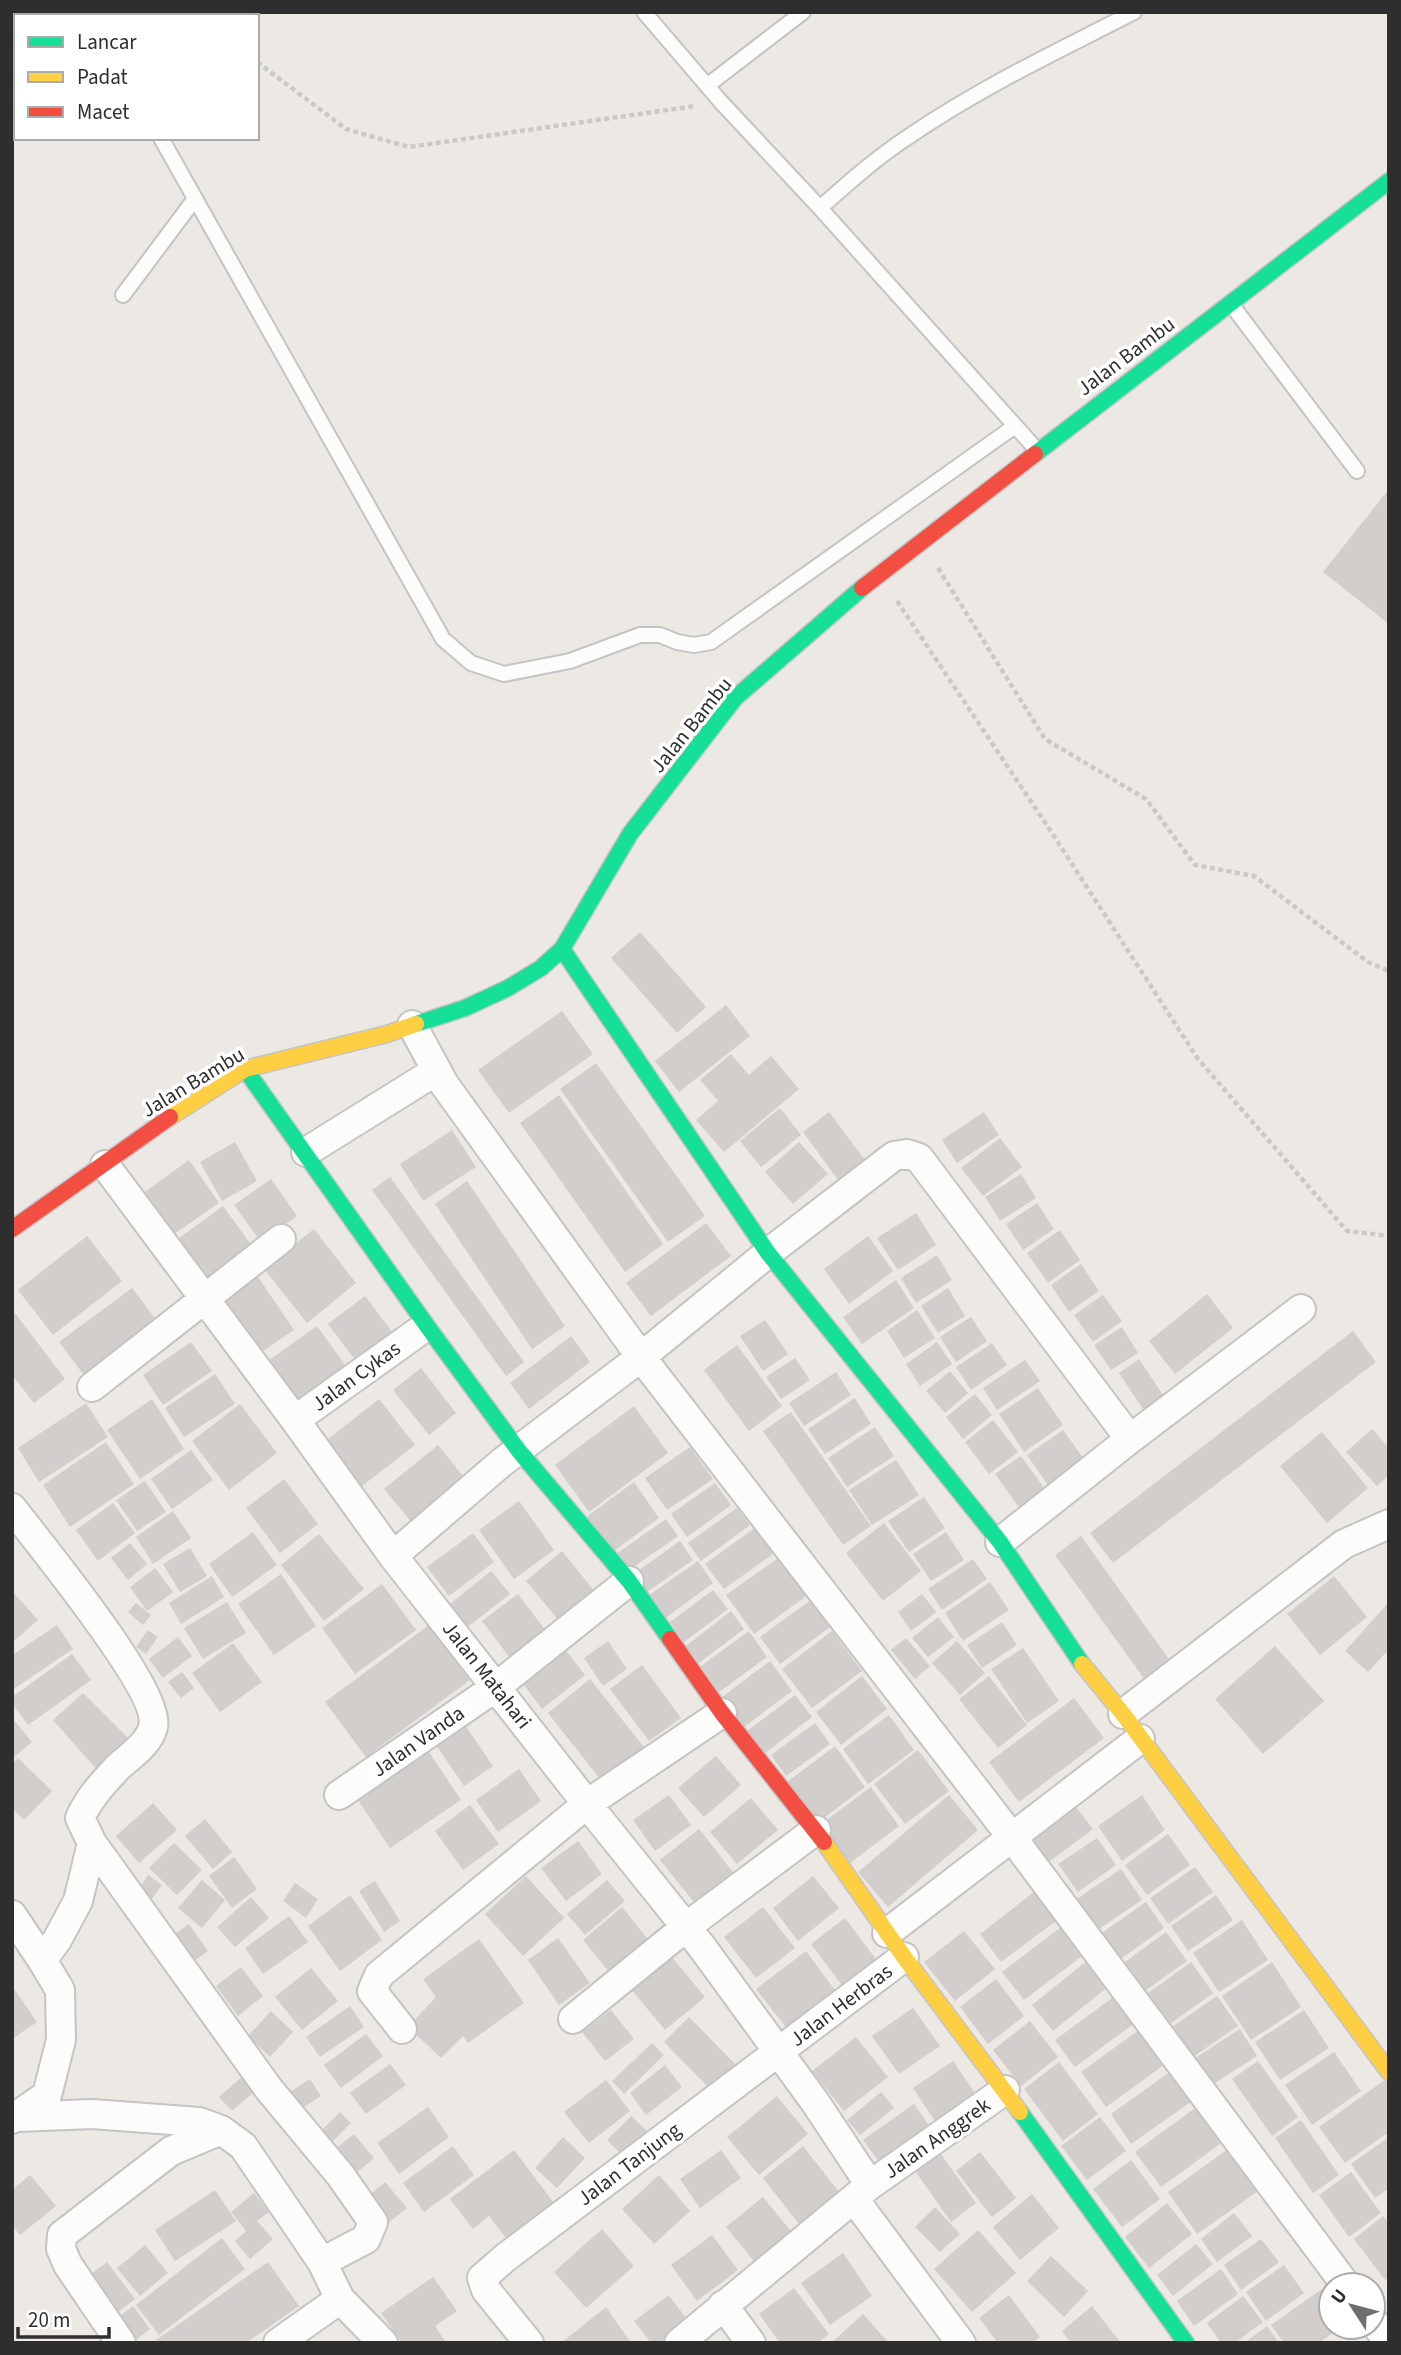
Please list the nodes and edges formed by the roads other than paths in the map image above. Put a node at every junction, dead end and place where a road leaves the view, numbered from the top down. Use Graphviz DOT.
graph roads {
  1 [pos="644,12"];
  2 [pos="803,12"];
  3 [pos="1134,12"];
  4 [pos="708,85"];
  5 [pos="162,140"];
  6 [pos="1389,181"];
  7 [pos="194,200"];
  8 [pos="820,208"];
  9 [pos="123,295"];
  10 [pos="1231,303"];
  11 [pos="1015,426"];
  12 [pos="1037,450"];
  13 [pos="1357,471"];
  14 [pos="562,949"];
  15 [pos="412,1026"];
  16 [pos="245,1069"];
  17 [pos="436,1071"];
  18 [pos="306,1152"];
  19 [pos="104,1165"];
  20 [pos="12,1229"];
  21 [pos="281,1239"];
  22 [pos="768,1253"];
  23 [pos="205,1300"];
  24 [pos="1301,1310"];
  25 [pos="418,1332"];
  26 [pos="641,1357"];
  27 [pos="92,1387"];
  28 [pos="295,1420"];
  29 [pos="1130,1439"];
  30 [pos="519,1451"];
  31 [pos="12,1508"];
  32 [pos="1389,1524"];
  33 [pos="1000,1542"];
  34 [pos="393,1556"];
  35 [pos="629,1581"];
  36 [pos="496,1687"];
  37 [pos="722,1713"];
  38 [pos="1123,1714"];
  39 [pos="1140,1738"];
  40 [pos="340,1795"];
  41 [pos="587,1804"];
  42 [pos="816,1830"];
  43 [pos="1011,1836"];
  44 [pos="92,1843"];
  45 [pos="12,1915"];
  46 [pos="686,1927"];
  47 [pos="887,1933"];
  48 [pos="904,1957"];
  49 [pos="42,1960"];
  50 [pos="573,2019"];
  51 [pos="402,2029"];
  52 [pos="777,2053"];
  53 [pos="1389,2072"];
  54 [pos="1005,2090"];
  55 [pos="15,2118"];
  56 [pos="220,2130"];
  57 [pos="862,2192"];
  58 [pos="322,2262"];
  59 [pos="1336,2271"];
  60 [pos="340,2299"];
  61 [pos="723,2305"];
  62 [pos="121,2343"];
  63 [pos="278,2343"];
  64 [pos="383,2343"];
  65 [pos="529,2343"];
  66 [pos="679,2343"];
  67 [pos="751,2343"];
  68 [pos="961,2343"];
  69 [pos="1186,2343"];
  1 -- 4 [label="lane"];
  2 -- 4 [label="lane"];
  3 -- 8 [label="lane"];
  4 -- 8 [label="lane"];
  5 -- 7 [label="lane"];
  6 -- 10 [label="street, Jalan Bambu"];
  7 -- 9 [label="lane"];
  7 -- 11 [label="lane"];
  8 -- 11 [label="lane"];
  10 -- 12 [label="street, Jalan Bambu"];
  10 -- 13 [label="lane"];
  11 -- 12 [label="lane"];
  12 -- 14 [label="street, Jalan Bambu"];
  14 -- 15 [label="street, Jalan Bambu"];
  14 -- 22 [label="street"];
  15 -- 16 [label="street, Jalan Bambu"];
  15 -- 17 [label="street"];
  16 -- 18 [label="street"];
  16 -- 19 [label="street, Jalan Bambu"];
  17 -- 18 [label="street"];
  17 -- 26 [label="street"];
  18 -- 30 [label="street"];
  19 -- 20 [label="street, Jalan Bambu"];
  19 -- 23 [label="street, Jalan Matahari"];
  21 -- 23 [label="street"];
  22 -- 26 [label="street"];
  22 -- 29 [label="street"];
  22 -- 33 [label="street"];
  23 -- 27 [label="street"];
  23 -- 28 [label="street, Jalan Matahari"];
  24 -- 29 [label="street"];
  25 -- 28 [label="street, Jalan Cykas"];
  26 -- 30 [label="street"];
  26 -- 43 [label="street"];
  28 -- 34 [label="street, Jalan Matahari"];
  29 -- 33 [label="street"];
  30 -- 34 [label="street"];
  30 -- 35 [label="street"];
  31 -- 44 [label="street"];
  32 -- 38 [label="street"];
  33 -- 38 [label="street"];
  34 -- 36 [label="street, Jalan Matahari"];
  35 -- 36 [label="street, Jalan Vanda"];
  35 -- 37 [label="street"];
  36 -- 40 [label="street, Jalan Vanda"];
  36 -- 41 [label="street, Jalan Matahari"];
  37 -- 41 [label="street"];
  37 -- 42 [label="street"];
  38 -- 39 [label="street"];
  39 -- 43 [label="street"];
  39 -- 53 [label="street"];
  41 -- 46 [label="street, Jalan Matahari"];
  41 -- 51 [label="street"];
  42 -- 46 [label="street"];
  42 -- 47 [label="street"];
  43 -- 47 [label="street"];
  43 -- 59 [label="street"];
  44 -- 49 [label="street"];
  44 -- 58 [label="street"];
  45 -- 49 [label="street"];
  46 -- 50 [label="street"];
  46 -- 52 [label="street, Jalan Matahari"];
  47 -- 48 [label="street"];
  48 -- 52 [label="street, Jalan Herbras"];
  48 -- 54 [label="street"];
  49 -- 55 [label="street"];
  52 -- 57 [label="street, Jalan Matahari"];
  52 -- 65 [label="street, Jalan Tanjung"];
  54 -- 57 [label="street, Jalan Anggrek"];
  54 -- 69 [label="street"];
  55 -- 56 [label="street"];
  56 -- 58 [label="street"];
  56 -- 62 [label="street"];
  57 -- 61 [label="street, Jalan Anggrek"];
  57 -- 68 [label="street, Jalan Matahari"];
  58 -- 60 [label="street"];
  60 -- 63 [label="street"];
  60 -- 64 [label="street"];
  61 -- 66 [label="street, Jalan Anggrek"];
  61 -- 67 [label="street"];
}
